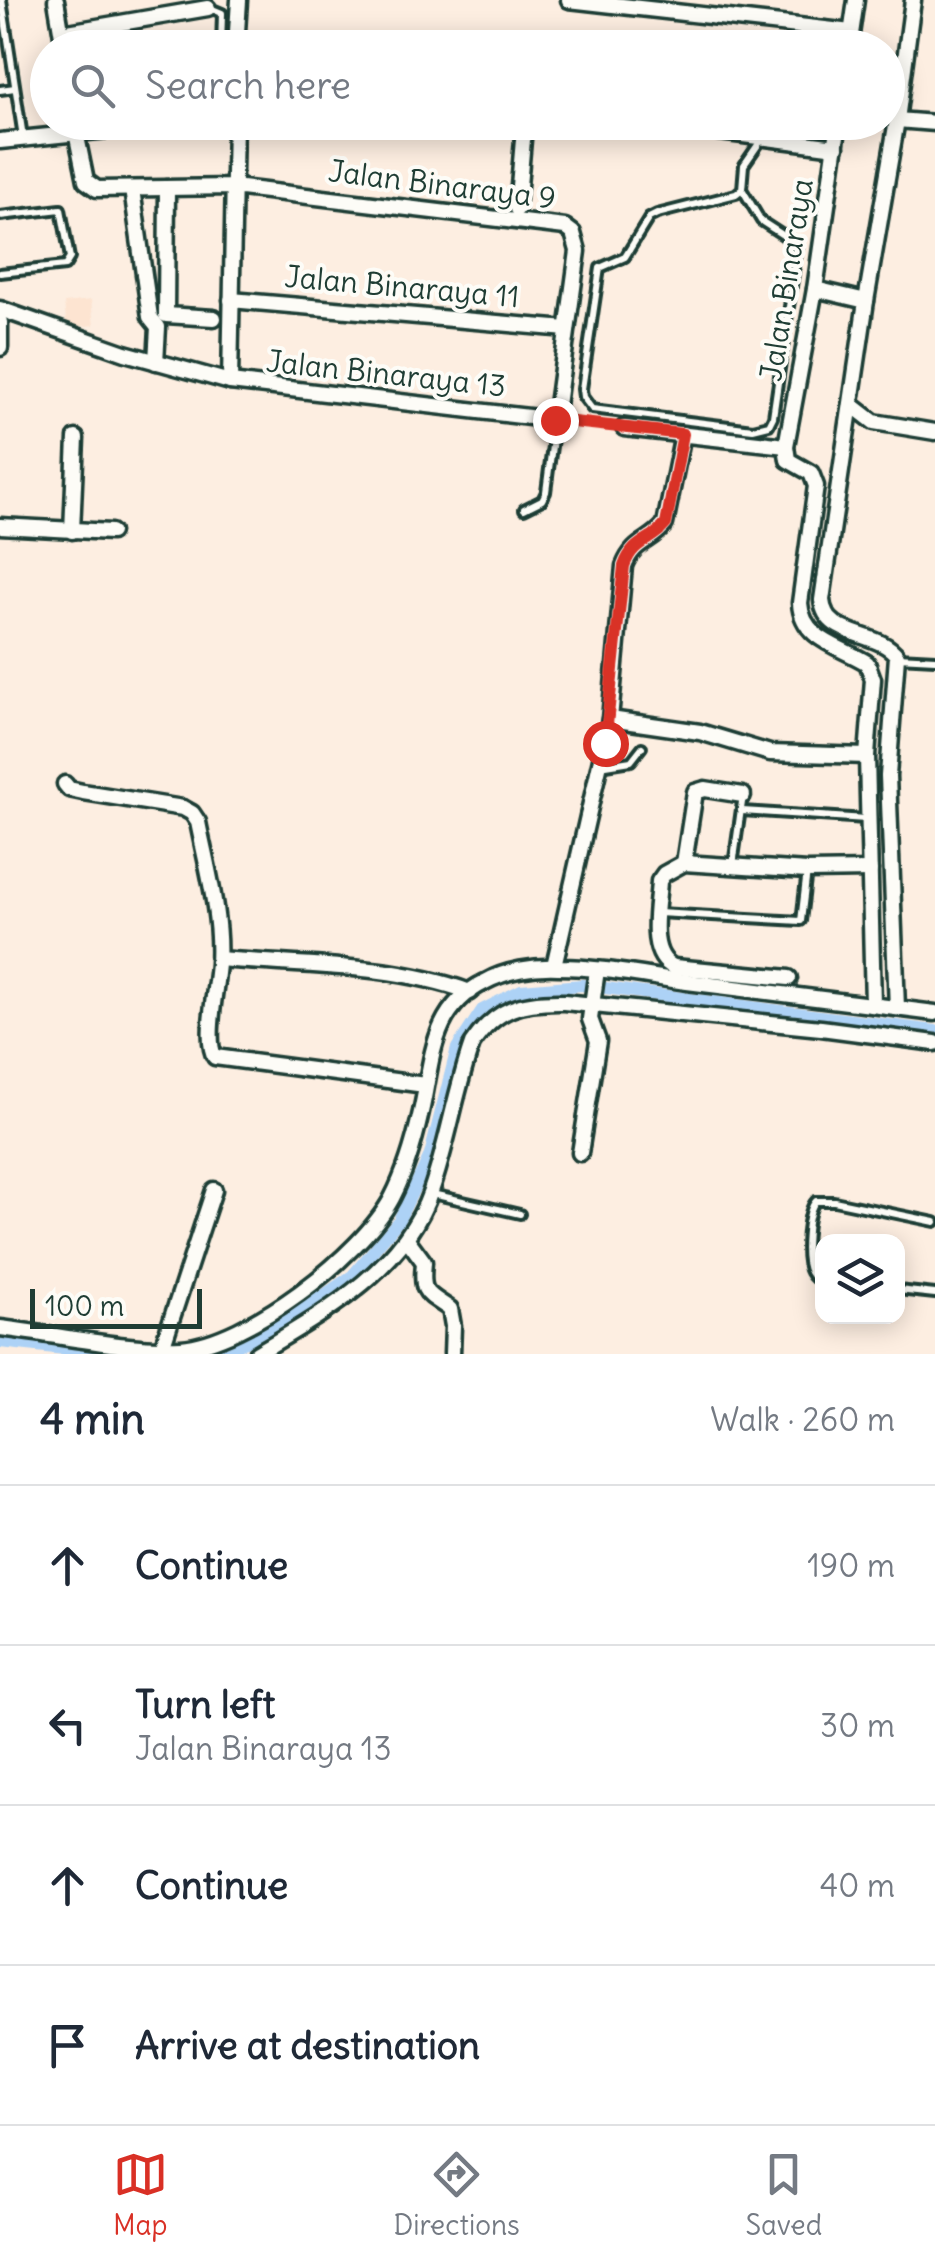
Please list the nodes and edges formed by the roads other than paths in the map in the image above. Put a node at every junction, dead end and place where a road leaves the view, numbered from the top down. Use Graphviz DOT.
graph roads {
  1 [pos="2,0"];
  2 [pos="56,0"];
  3 [pos="239,0"];
  4 [pos="569,0"];
  5 [pos="856,0"];
  6 [pos="913,0"];
  7 [pos="208,8"];
  8 [pos="61,30"];
  9 [pos="108,30"];
  10 [pos="222,30"];
  11 [pos="237,30"];
  12 [pos="780,30"];
  13 [pos="852,30"];
  14 [pos="905,64"];
  15 [pos="15,88"];
  16 [pos="0,90"];
  17 [pos="905,120"];
  18 [pos="935,122"];
  19 [pos="30,137"];
  20 [pos="23,138"];
  21 [pos="77,140"];
  22 [pos="234,140"];
  23 [pos="523,140"];
  24 [pos="761,140"];
  25 [pos="778,140"];
  26 [pos="837,140"];
  27 [pos="894,140"];
  28 [pos="0,141"];
  29 [pos="836,147"];
  30 [pos="233,187"];
  31 [pos="167,188"];
  32 [pos="132,189"];
  33 [pos="742,189"];
  34 [pos="518,209"];
  35 [pos="0,216"];
  36 [pos="0,273"];
  37 [pos="815,289"];
  38 [pos="232,300"];
  39 [pos="866,300"];
  40 [pos="0,309"];
  41 [pos="214,318"];
  42 [pos="162,321"];
  43 [pos="0,322"];
  44 [pos="568,328"];
  45 [pos="0,348"];
  46 [pos="156,362"];
  47 [pos="230,382"];
  48 [pos="852,405"];
  49 [pos="555,420"];
  50 [pos="624,428"];
  51 [pos="935,432"];
  52 [pos="683,434"];
  53 [pos="76,438"];
  54 [pos="786,446"];
  55 [pos="524,508"];
  56 [pos="0,526"];
  57 [pos="72,530"];
  58 [pos="112,532"];
  59 [pos="897,656"];
  60 [pos="935,659"];
  61 [pos="610,719"];
  62 [pos="642,747"];
  63 [pos="867,756"];
  64 [pos="600,766"];
  65 [pos="65,784"];
  66 [pos="742,803"];
  67 [pos="868,819"];
  68 [pos="684,862"];
  69 [pos="733,866"];
  70 [pos="870,870"];
  71 [pos="807,871"];
  72 [pos="658,914"];
  73 [pos="218,959"];
  74 [pos="554,966"];
  75 [pos="596,973"];
  76 [pos="789,978"];
  77 [pos="470,992"];
  78 [pos="592,1002"];
  79 [pos="873,1005"];
  80 [pos="897,1008"];
  81 [pos="935,1013"];
  82 [pos="935,1044"];
  83 [pos="425,1085"];
  84 [pos="580,1153"];
  85 [pos="214,1190"];
  86 [pos="430,1194"];
  87 [pos="520,1214"];
  88 [pos="935,1222"];
  89 [pos="406,1239"];
  90 [pos="815,1277"];
  91 [pos="905,1291"];
  92 [pos="935,1294"];
  93 [pos="0,1328"];
  94 [pos="162,1348"];
  95 [pos="256,1354"];
  96 [pos="452,1354"];
  1 -- 15 [label="lane"];
  2 -- 8 [label="street"];
  3 -- 11 [label="street"];
  4 -- 12 [label="street"];
  5 -- 13 [label="street"];
  6 -- 14 [label="street"];
  7 -- 9 [label="street"];
  7 -- 10 [label="lane"];
  15 -- 16 [label="lane"];
  15 -- 20 [label="lane"];
  17 -- 18 [label="street"];
  19 -- 20 [label="street"];
  20 -- 28 [label="street"];
  21 -- 32 [label="street"];
  22 -- 30 [label="street, Jalan Binaraya 13"];
  23 -- 34 [label="street"];
  24 -- 33 [label="lane"];
  25 -- 29 [label="street"];
  26 -- 29 [label="street, Jalan Binaraya"];
  27 -- 39 [label="street"];
  29 -- 37 [label="street, Jalan Binaraya"];
  30 -- 31 [label="street"];
  30 -- 38 [label="street, Jalan Binaraya 13"];
  30 -- 44 [label="street, Jalan Binaraya 9"];
  31 -- 32 [label="street"];
  31 -- 42 [label="street"];
  32 -- 42 [label="street"];
  33 -- 33 [label="lane"];
  35 -- 36 [label="lane"];
  37 -- 39 [label="street"];
  37 -- 54 [label="street, Jalan Binaraya"];
  38 -- 44 [label="street, Jalan Binaraya 11"];
  38 -- 47 [label="street, Jalan Binaraya 13"];
  39 -- 48 [label="street"];
  40 -- 46 [label="street"];
  41 -- 42 [label="street"];
  42 -- 46 [label="street"];
  43 -- 45 [label="street"];
  44 -- 49 [label="street, Jalan Binaraya 9"];
  46 -- 47 [label="street"];
  47 -- 49 [label="street, Jalan Binaraya 13"];
  48 -- 51 [label="street"];
  48 -- 59 [label="street"];
  49 -- 55 [label="lane"];
  50 -- 52 [label="street"];
  52 -- 54 [label="street"];
  52 -- 61 [label="street"];
  53 -- 57 [label="street"];
  54 -- 63 [label="street"];
  56 -- 57 [label="street"];
  57 -- 58 [label="street"];
  59 -- 60 [label="lane"];
  59 -- 80 [label="street"];
  61 -- 63 [label="street"];
  61 -- 64 [label="street"];
  62 -- 64 [label="lane"];
  63 -- 67 [label="street"];
  64 -- 74 [label="street"];
  65 -- 73 [label="street"];
  66 -- 67 [label="lane"];
  66 -- 68 [label="street"];
  66 -- 69 [label="lane"];
  67 -- 70 [label="street"];
  68 -- 69 [label="street"];
  68 -- 72 [label="street"];
  69 -- 71 [label="street"];
  70 -- 71 [label="street"];
  70 -- 79 [label="street"];
  71 -- 72 [label="lane"];
  72 -- 76 [label="street"];
  73 -- 77 [label="street"];
  73 -- 83 [label="street"];
  74 -- 75 [label="street"];
  74 -- 77 [label="street"];
  75 -- 78 [label="street"];
  75 -- 79 [label="street"];
  77 -- 83 [label="street"];
  78 -- 82 [label="street"];
  78 -- 84 [label="street"];
  78 -- 86 [label="street"];
  79 -- 80 [label="street"];
  80 -- 81 [label="street"];
  83 -- 94 [label="street"];
  85 -- 94 [label="street"];
  86 -- 87 [label="lane"];
  86 -- 89 [label="street"];
  88 -- 90 [label="lane"];
  89 -- 95 [label="street"];
  89 -- 96 [label="street"];
  91 -- 92 [label="lane"];
  93 -- 94 [label="street"];
}
